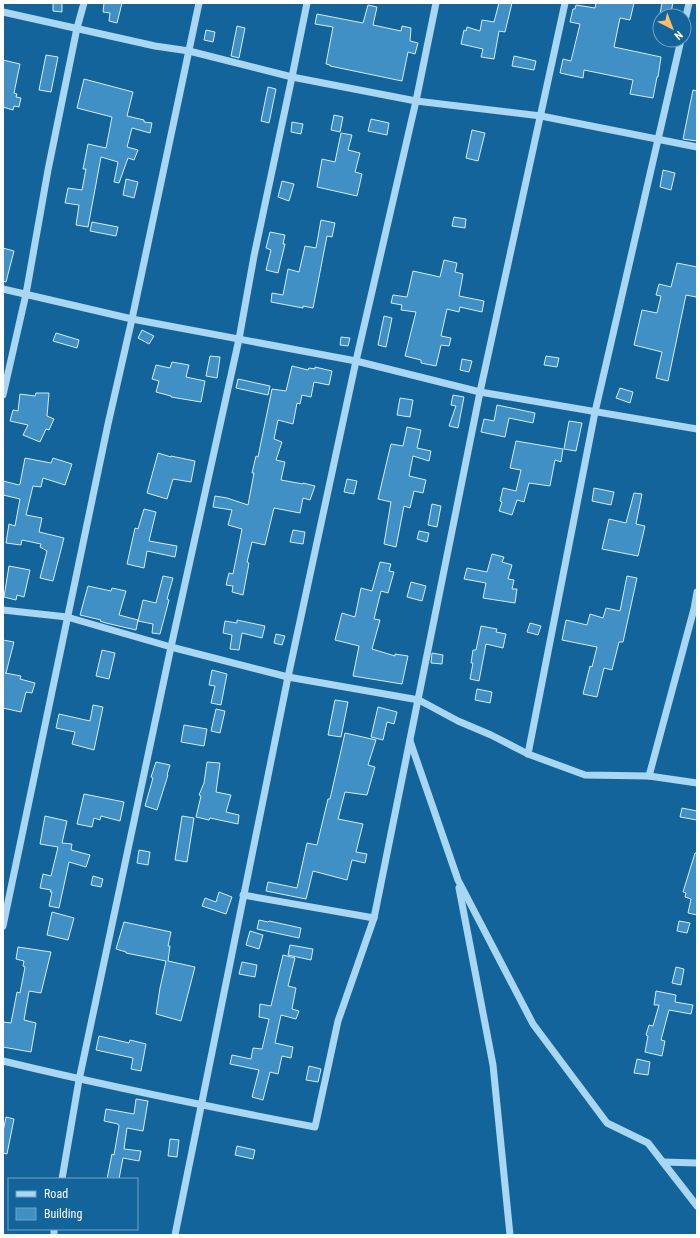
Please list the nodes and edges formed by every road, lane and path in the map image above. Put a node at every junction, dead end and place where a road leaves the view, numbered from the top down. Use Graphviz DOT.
graph roads {
  1 [pos="84,3"];
  2 [pos="199,3"];
  3 [pos="307,3"];
  4 [pos="436,3"];
  5 [pos="565,3"];
  6 [pos="3,12"];
  7 [pos="77,28"];
  8 [pos="679,48"];
  9 [pos="190,51"];
  10 [pos="292,77"];
  11 [pos="416,101"];
  12 [pos="541,116"];
  13 [pos="658,139"];
  14 [pos="697,147"];
  15 [pos="3,289"];
  16 [pos="26,294"];
  17 [pos="132,319"];
  18 [pos="239,339"];
  19 [pos="356,361"];
  20 [pos="480,392"];
  21 [pos="3,395"];
  22 [pos="595,412"];
  23 [pos="697,429"];
  24 [pos="697,592"];
  25 [pos="3,610"];
  26 [pos="67,618"];
  27 [pos="171,647"];
  28 [pos="288,677"];
  29 [pos="419,700"];
  30 [pos="410,741"];
  31 [pos="528,754"];
  32 [pos="649,776"];
  33 [pos="697,783"];
  34 [pos="458,880"];
  35 [pos="243,895"];
  36 [pos="374,918"];
  37 [pos="3,926"];
  38 [pos="3,1061"];
  39 [pos="79,1080"];
  40 [pos="202,1106"];
  41 [pos="663,1162"];
  42 [pos="697,1163"];
  43 [pos="62,1178"];
  44 [pos="697,1206"];
  45 [pos="175,1235"];
  46 [pos="510,1235"];
  1 -- 7 [label="street"];
  2 -- 9 [label="street"];
  3 -- 10 [label="street"];
  4 -- 11 [label="street"];
  5 -- 12 [label="street"];
  6 -- 7 [label="street"];
  7 -- 9 [label="street"];
  7 -- 16 [label="street"];
  8 -- 13 [label="street"];
  9 -- 10 [label="street"];
  9 -- 17 [label="street"];
  10 -- 11 [label="street"];
  10 -- 18 [label="street"];
  11 -- 12 [label="street"];
  11 -- 19 [label="street"];
  12 -- 13 [label="street"];
  12 -- 20 [label="street"];
  13 -- 14 [label="street"];
  13 -- 22 [label="street"];
  15 -- 16 [label="street"];
  16 -- 17 [label="street"];
  16 -- 21 [label="street"];
  17 -- 18 [label="street"];
  17 -- 26 [label="street"];
  18 -- 19 [label="street"];
  18 -- 27 [label="street"];
  19 -- 20 [label="street"];
  19 -- 28 [label="street"];
  20 -- 22 [label="street"];
  20 -- 29 [label="street"];
  22 -- 23 [label="street"];
  22 -- 31 [label="street"];
  24 -- 32 [label="street"];
  25 -- 26 [label="street"];
  26 -- 27 [label="street"];
  26 -- 37 [label="street"];
  27 -- 28 [label="street"];
  27 -- 39 [label="street"];
  28 -- 29 [label="street"];
  28 -- 35 [label="street"];
  29 -- 30 [label="street"];
  29 -- 31 [label="street"];
  30 -- 34 [label="street"];
  30 -- 36 [label="street"];
  31 -- 32 [label="street"];
  32 -- 33 [label="street"];
  34 -- 41 [label="street"];
  34 -- 46 [label="street"];
  35 -- 36 [label="street"];
  35 -- 40 [label="street"];
  36 -- 40 [label="street"];
  38 -- 39 [label="street"];
  39 -- 40 [label="street"];
  39 -- 43 [label="street"];
  40 -- 45 [label="street"];
  41 -- 42 [label="street"];
  41 -- 44 [label="street"];
}
